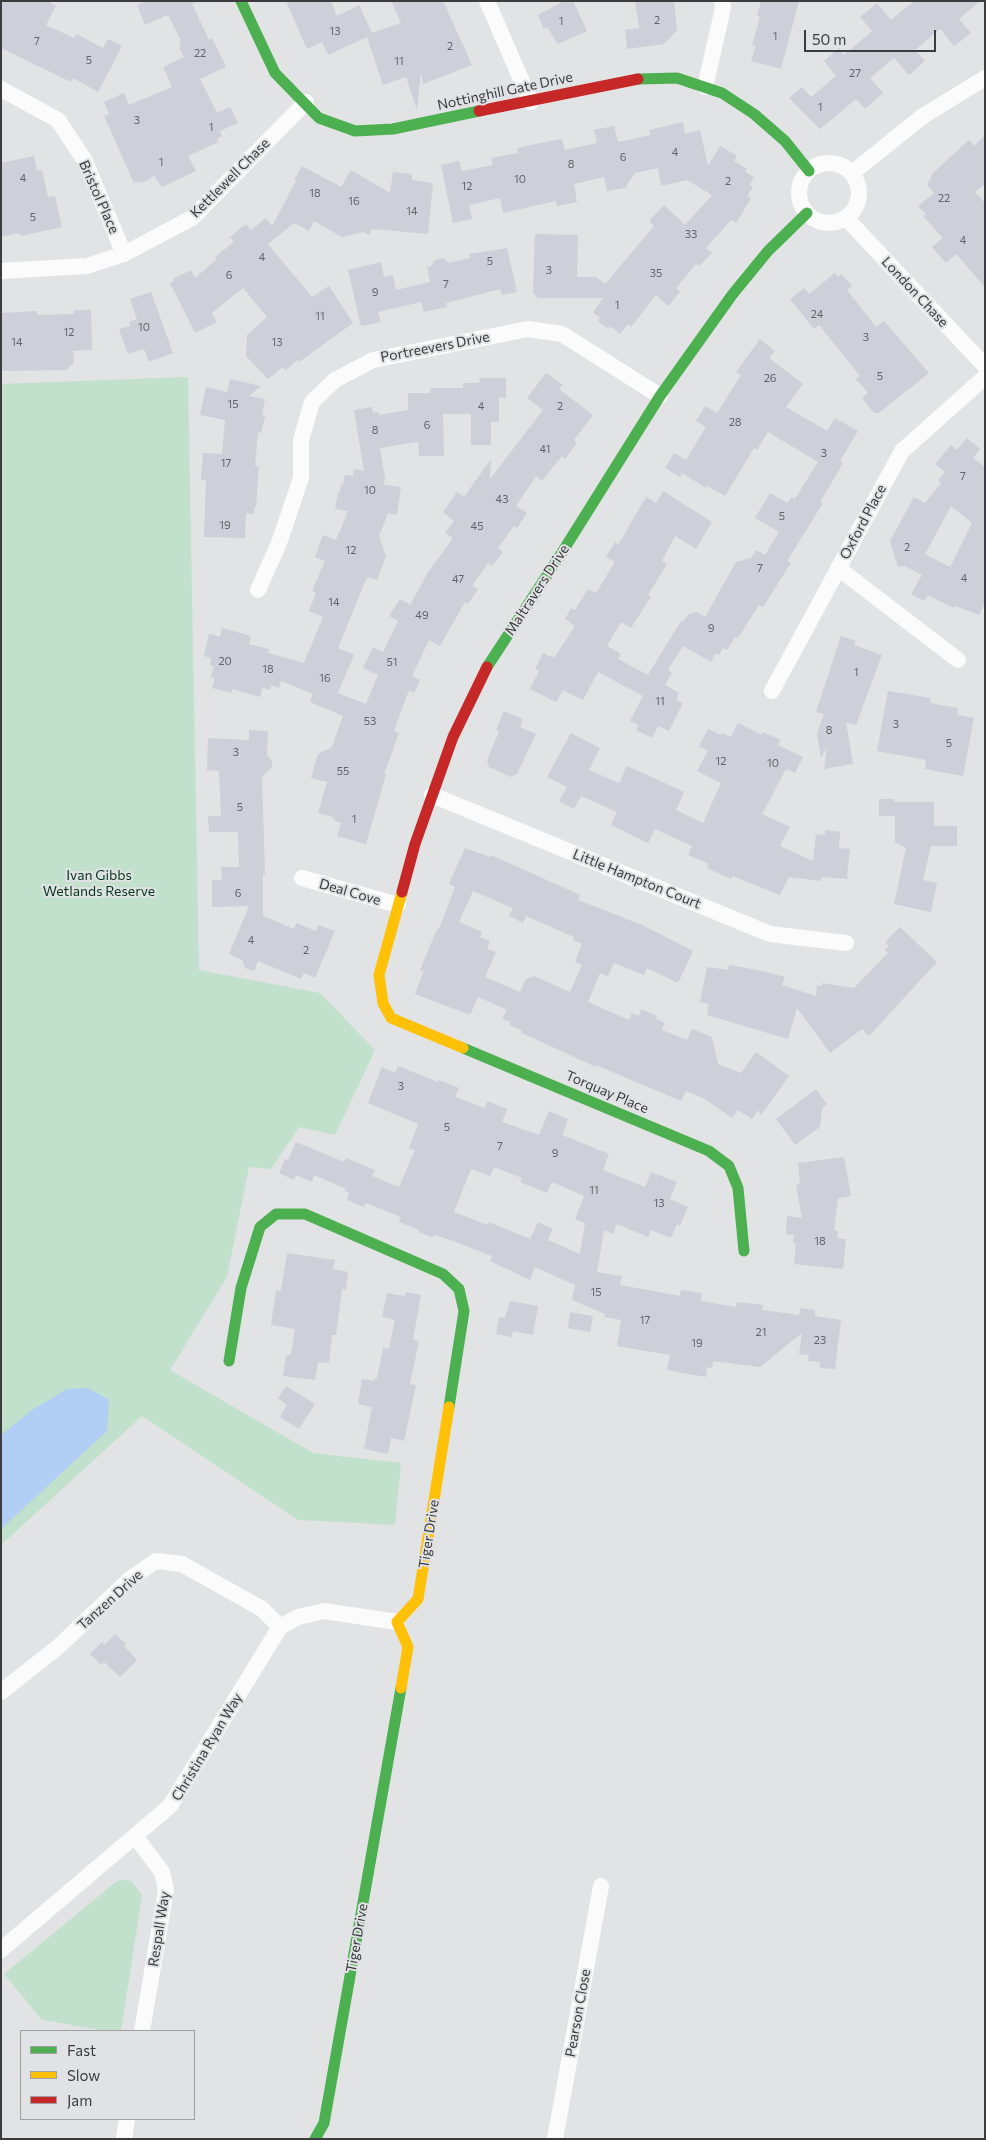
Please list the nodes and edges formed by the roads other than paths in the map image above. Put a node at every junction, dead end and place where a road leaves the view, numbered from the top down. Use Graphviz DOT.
graph roads {
  1 [pos="241,1"];
  2 [pos="487,1"];
  3 [pos="722,1"];
  4 [pos="985,78"];
  5 [pos="705,87"];
  6 [pos="1,89"];
  7 [pos="306,102"];
  8 [pos="530,102"];
  9 [pos="809,171"];
  10 [pos="852,174"];
  11 [pos="806,213"];
  12 [pos="846,218"];
  13 [pos="124,254"];
  14 [pos="1,271"];
  15 [pos="985,366"];
  16 [pos="985,377"];
  17 [pos="660,396"];
  18 [pos="838,568"];
  19 [pos="258,590"];
  20 [pos="958,660"];
  21 [pos="772,691"];
  22 [pos="432,795"];
  23 [pos="302,878"];
  24 [pos="398,905"];
  25 [pos="846,943"];
  26 [pos="392,1018"];
  27 [pos="744,1251"];
  28 [pos="229,1361"];
  29 [pos="397,1622"];
  30 [pos="280,1627"];
  31 [pos="1,1692"];
  32 [pos="135,1836"];
  33 [pos="602,1886"];
  34 [pos="1,1950"];
  35 [pos="142,2030"];
  36 [pos="127,2120"];
  37 [pos="325,2131"];
  38 [pos="124,2139"];
  39 [pos="316,2139"];
  40 [pos="555,2139"];
  1 -- 7 [label="street, Nottinghill Gate Drive"];
  2 -- 8 [label="street"];
  3 -- 5 [label="street"];
  4 -- 10 [label="street"];
  5 -- 8 [label="street, Nottinghill Gate Drive"];
  5 -- 9 [label="street, Nottinghill Gate Drive"];
  6 -- 13 [label="street, Bristol Place"];
  7 -- 8 [label="street, Nottinghill Gate Drive"];
  7 -- 13 [label="street, Kettlewell Chase"];
  9 -- 10 [label="street"];
  9 -- 11 [label="street"];
  10 -- 12 [label="street"];
  11 -- 12 [label="street"];
  11 -- 17 [label="street, Maltravers Drive"];
  12 -- 15 [label="street, London Chase"];
  13 -- 14 [label="street, Kettlewell Chase"];
  16 -- 18 [label="street, Oxford Place"];
  17 -- 19 [label="street, Portreevers Drive"];
  17 -- 22 [label="street, Maltravers Drive"];
  18 -- 20 [label="street"];
  18 -- 21 [label="street, Oxford Place"];
  22 -- 24 [label="street, Maltravers Drive"];
  22 -- 25 [label="street, Little Hampton Court"];
  23 -- 24 [label="street, Deal Cove"];
  24 -- 26 [label="street, Maltravers Drive"];
  26 -- 27 [label="street, Torquay Place"];
  28 -- 29 [label="street, Tiger Drive"];
  29 -- 30 [label="street"];
  29 -- 37 [label="street, Tiger Drive"];
  30 -- 31 [label="street, Tanzen Drive"];
  30 -- 32 [label="street, Christina Ryan Way"];
  32 -- 34 [label="street, Christina Ryan Way"];
  32 -- 35 [label="street, Respall Way"];
  33 -- 40 [label="street, Pearson Close"];
  36 -- 38 [label="street"];
  37 -- 39 [label="street, Tiger Drive"];
}
